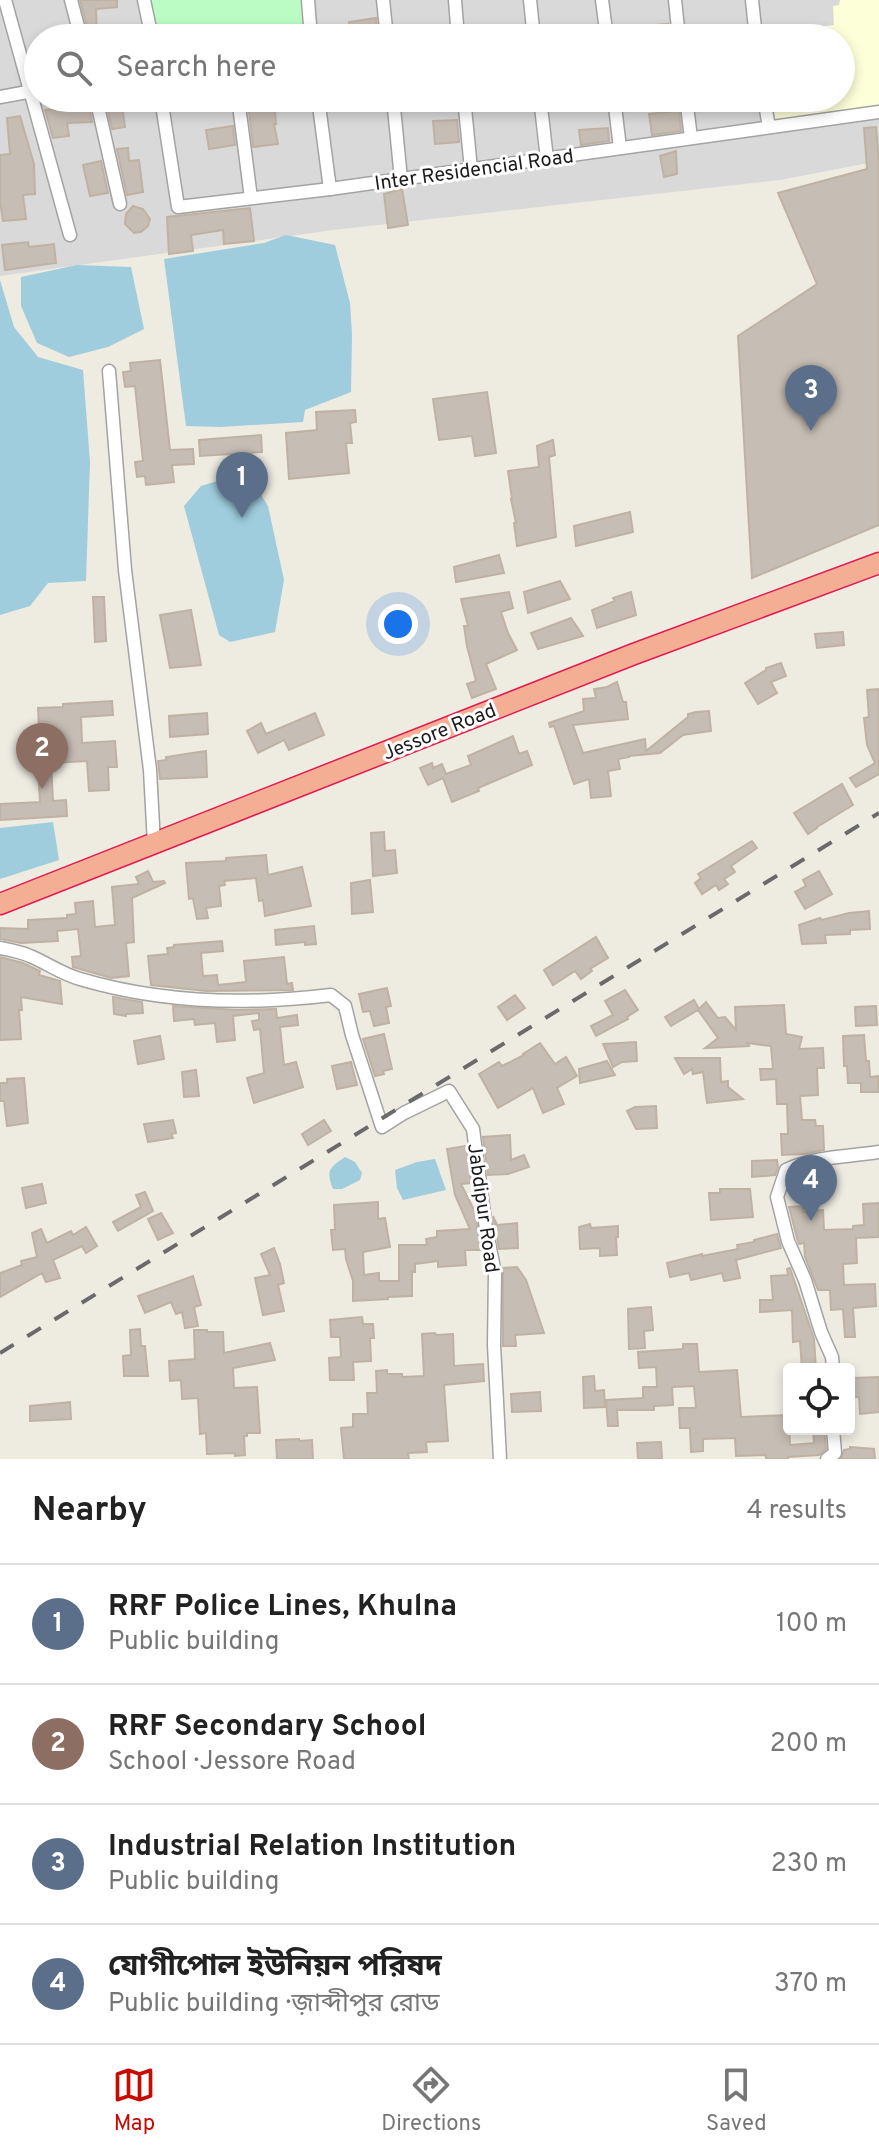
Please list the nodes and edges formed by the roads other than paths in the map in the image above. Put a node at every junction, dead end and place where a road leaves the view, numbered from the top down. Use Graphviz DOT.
graph roads {
  1 [pos="5,0"];
  2 [pos="71,0"];
  3 [pos="144,0"];
  4 [pos="308,0"];
  5 [pos="383,0"];
  6 [pos="455,0"];
  7 [pos="530,0"];
  8 [pos="602,0"];
  9 [pos="675,0"];
  10 [pos="752,0"];
  11 [pos="77,24"];
  12 [pos="149,24"];
  13 [pos="310,24"];
  14 [pos="386,24"];
  15 [pos="457,24"];
  16 [pos="533,24"];
  17 [pos="605,24"];
  18 [pos="678,24"];
  19 [pos="755,24"];
  20 [pos="24,62"];
  21 [pos="24,93"];
  22 [pos="0,97"];
  23 [pos="38,112"];
  24 [pos="99,112"];
  25 [pos="163,112"];
  26 [pos="240,112"];
  27 [pos="320,112"];
  28 [pos="394,112"];
  29 [pos="465,112"];
  30 [pos="542,112"];
  31 [pos="616,112"];
  32 [pos="688,112"];
  33 [pos="766,112"];
  34 [pos="879,112"];
  35 [pos="769,127"];
  36 [pos="691,138"];
  37 [pos="620,148"];
  38 [pos="547,159"];
  39 [pos="471,169"];
  40 [pos="401,179"];
  41 [pos="330,189"];
  42 [pos="251,198"];
  43 [pos="120,204"];
  44 [pos="70,235"];
  45 [pos="109,371"];
  46 [pos="879,563"];
  47 [pos="154,844"];
  48 [pos="0,904"];
  49 [pos="0,948"];
  50 [pos="879,1152"];
  51 [pos="832,1363"];
  52 [pos="834,1435"];
  53 [pos="500,1459"];
  54 [pos="827,1459"];
  1 -- 20 [label="street"];
  2 -- 11 [label="street"];
  3 -- 12 [label="street"];
  4 -- 13 [label="street"];
  5 -- 14 [label="street"];
  6 -- 15 [label="street"];
  7 -- 16 [label="street"];
  8 -- 17 [label="street"];
  9 -- 18 [label="street"];
  10 -- 19 [label="street"];
  21 -- 22 [label="street"];
  23 -- 44 [label="street"];
  24 -- 43 [label="street"];
  25 -- 42 [label="street, Inter Residencial Road"];
  26 -- 42 [label="street"];
  27 -- 41 [label="street"];
  28 -- 40 [label="street"];
  29 -- 39 [label="street"];
  30 -- 38 [label="street"];
  31 -- 37 [label="street"];
  32 -- 36 [label="street"];
  33 -- 35 [label="street"];
  34 -- 35 [label="street, Inter Residencial Road"];
  35 -- 36 [label="street, Inter Residencial Road"];
  36 -- 37 [label="street, Inter Residencial Road"];
  37 -- 38 [label="street, Inter Residencial Road"];
  38 -- 39 [label="street, Inter Residencial Road"];
  39 -- 40 [label="street, Inter Residencial Road"];
  40 -- 41 [label="street, Inter Residencial Road"];
  41 -- 42 [label="street, Inter Residencial Road"];
  45 -- 47 [label="street"];
  46 -- 47 [label="highway, Jessore Road"];
  47 -- 48 [label="highway, Jessore Road"];
  49 -- 53 [label="street, Jabdipur Road"];
  50 -- 51 [label="street"];
  52 -- 54 [label="street"];
}
